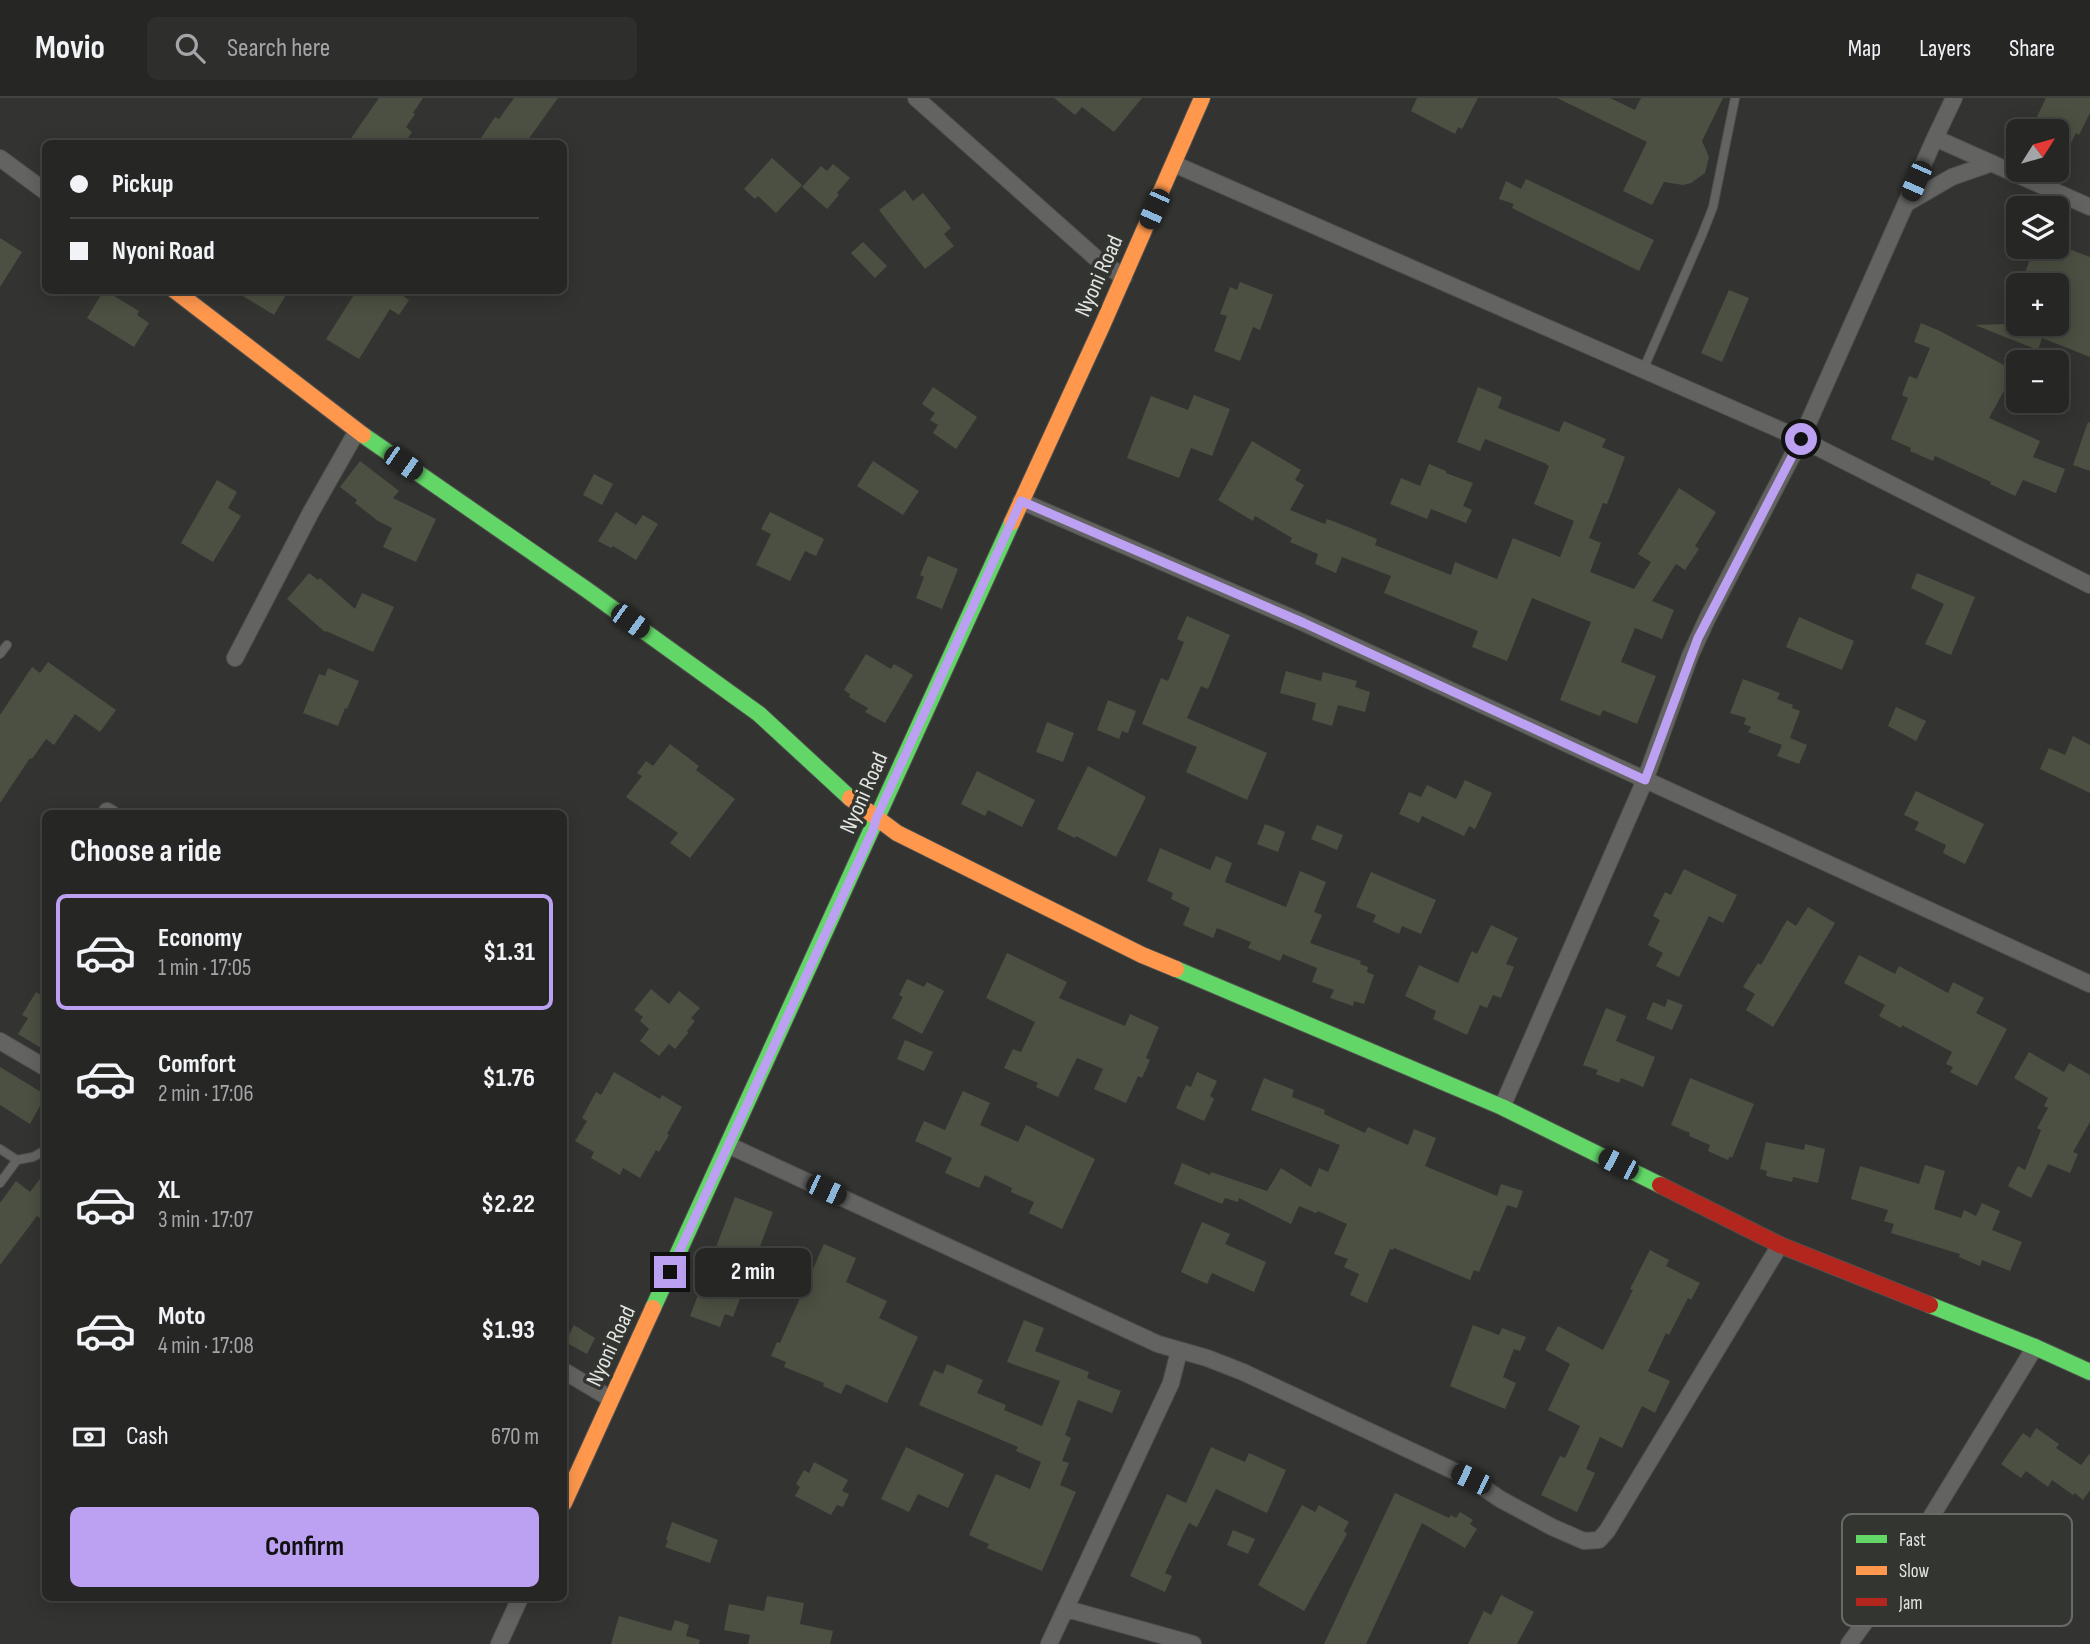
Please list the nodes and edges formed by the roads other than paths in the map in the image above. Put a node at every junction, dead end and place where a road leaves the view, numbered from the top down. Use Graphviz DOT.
graph roads {
  1 [pos="916,98"];
  2 [pos="1202,98"];
  3 [pos="1735,98"];
  4 [pos="1954,98"];
  5 [pos="1936,138"];
  6 [pos="0,158"];
  7 [pos="1992,163"];
  8 [pos="1174,164"];
  9 [pos="42,189"];
  10 [pos="1906,203"];
  11 [pos="2090,207"];
  12 [pos="1124,277"];
  13 [pos="179,294"];
  14 [pos="1643,370"];
  15 [pos="358,431"];
  16 [pos="1801,439"];
  17 [pos="1021,501"];
  18 [pos="2090,585"];
  19 [pos="7,645"];
  20 [pos="0,654"];
  21 [pos="235,658"];
  22 [pos="1645,780"];
  23 [pos="876,819"];
  24 [pos="2090,984"];
  25 [pos="0,1041"];
  26 [pos="42,1066"];
  27 [pos="1502,1107"];
  28 [pos="728,1145"];
  29 [pos="0,1149"];
  30 [pos="42,1152"];
  31 [pos="17,1160"];
  32 [pos="0,1182"];
  33 [pos="1780,1245"];
  34 [pos="2035,1347"];
  35 [pos="1180,1351"];
  36 [pos="2090,1372"];
  37 [pos="567,1373"];
  38 [pos="611,1399"];
  39 [pos="567,1496"];
  40 [pos="1933,1514"];
  41 [pos="519,1601"];
  42 [pos="1067,1609"];
  43 [pos="1862,1626"];
  44 [pos="499,1644"];
  45 [pos="1049,1644"];
  46 [pos="1194,1644"];
  47 [pos="1849,1644"];
  1 -- 12 [label="street"];
  2 -- 8 [label="street, Nyoni Road"];
  3 -- 14 [label="lane"];
  4 -- 5 [label="street"];
  5 -- 7 [label="street"];
  5 -- 10 [label="street"];
  6 -- 9 [label="street"];
  7 -- 10 [label="street"];
  7 -- 11 [label="street"];
  8 -- 12 [label="street, Nyoni Road"];
  8 -- 14 [label="street"];
  10 -- 16 [label="street"];
  12 -- 17 [label="street, Nyoni Road"];
  13 -- 15 [label="street"];
  14 -- 16 [label="street"];
  15 -- 21 [label="street"];
  15 -- 23 [label="street"];
  16 -- 18 [label="street"];
  16 -- 22 [label="street"];
  17 -- 22 [label="street"];
  17 -- 23 [label="street, Nyoni Road"];
  19 -- 20 [label="lane"];
  22 -- 24 [label="street"];
  22 -- 27 [label="street"];
  23 -- 27 [label="street"];
  23 -- 28 [label="street, Nyoni Road"];
  25 -- 26 [label="street"];
  27 -- 33 [label="street"];
  28 -- 35 [label="street"];
  28 -- 38 [label="street, Nyoni Road"];
  29 -- 31 [label="lane"];
  30 -- 31 [label="lane"];
  31 -- 32 [label="lane"];
  33 -- 34 [label="street"];
  33 -- 35 [label="street"];
  34 -- 36 [label="street"];
  34 -- 40 [label="street"];
  35 -- 42 [label="street"];
  37 -- 38 [label="street"];
  38 -- 39 [label="street, Nyoni Road"];
  41 -- 44 [label="street"];
  42 -- 45 [label="street"];
  42 -- 46 [label="street"];
  43 -- 47 [label="street"];
}
